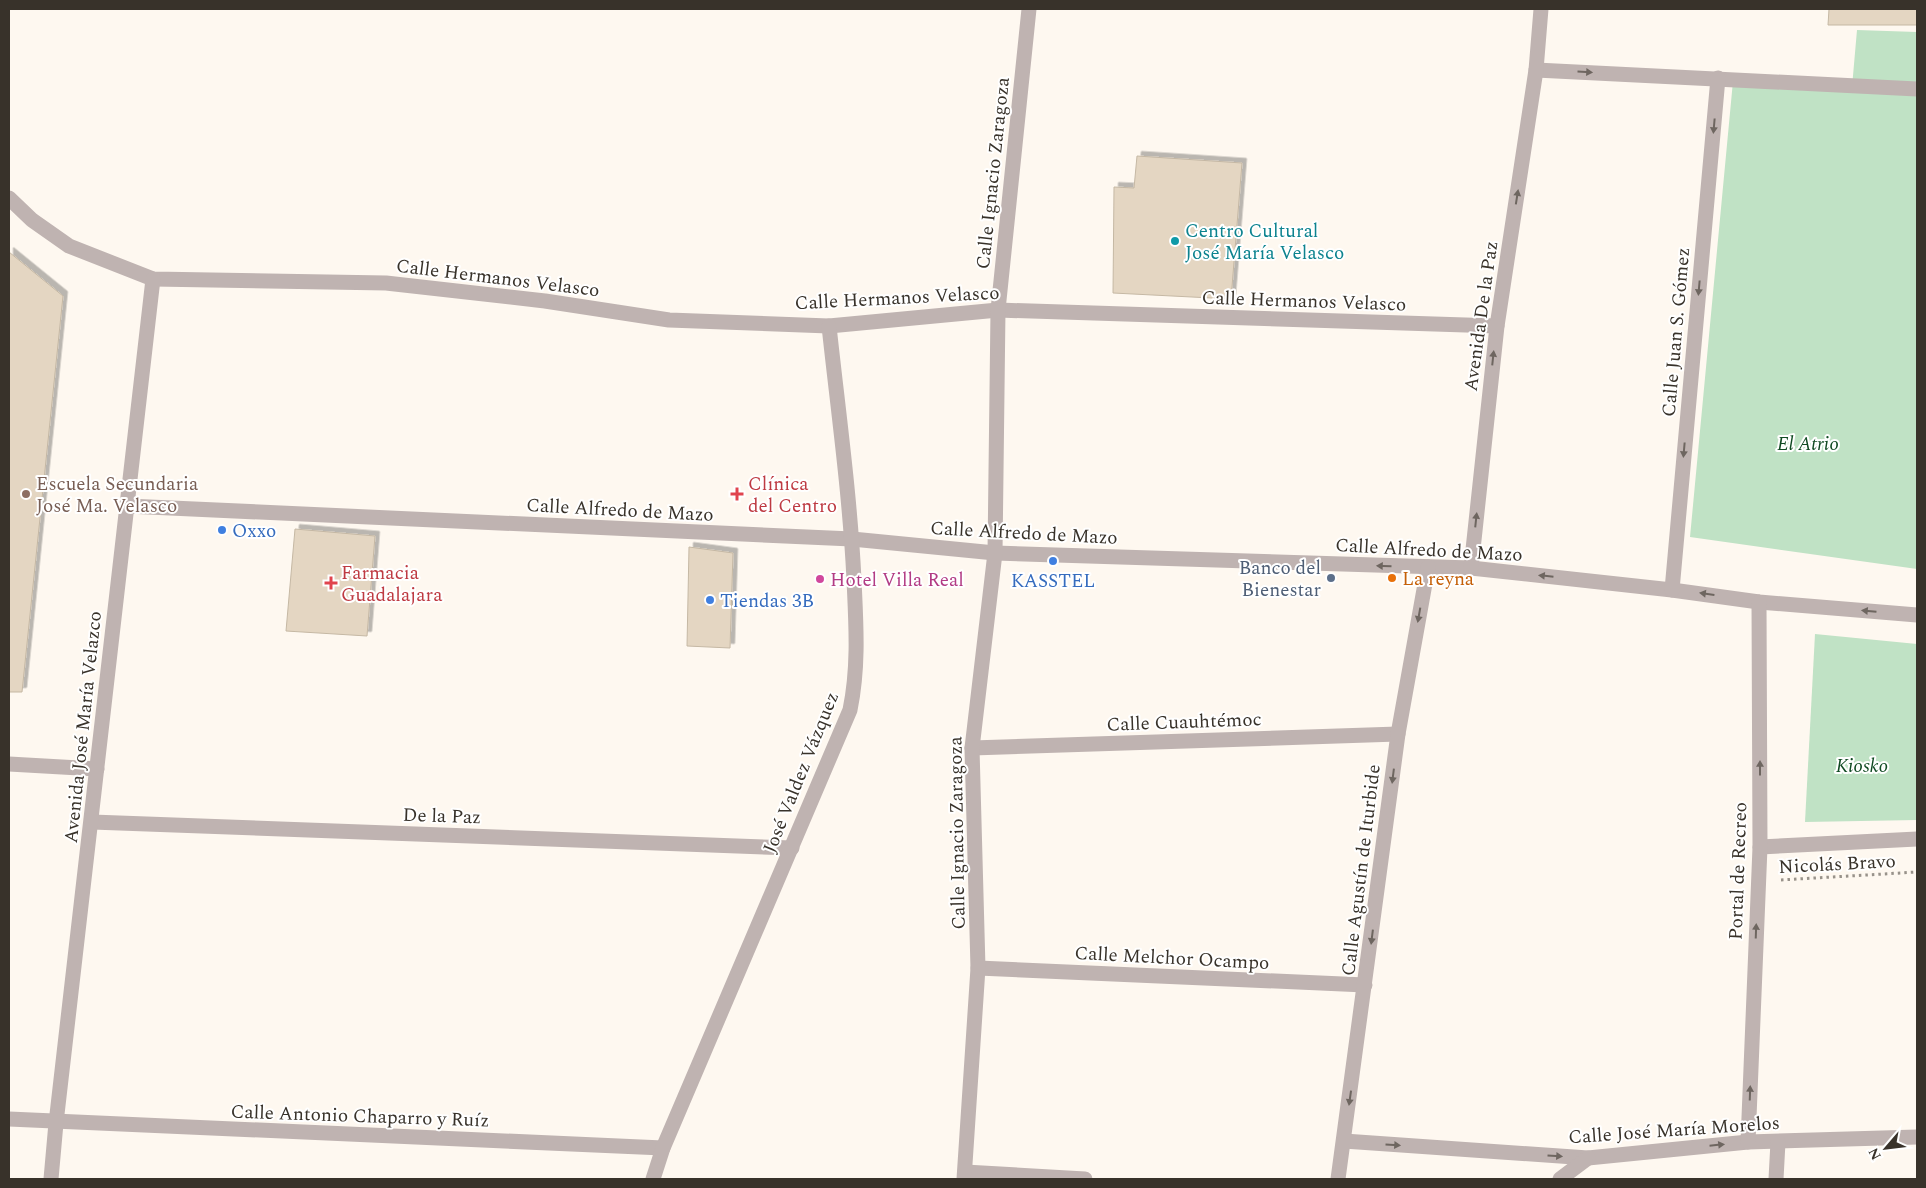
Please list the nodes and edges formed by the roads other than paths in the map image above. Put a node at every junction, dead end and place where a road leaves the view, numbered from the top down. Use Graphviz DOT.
graph roads {
  1 [pos="1028,9"];
  2 [pos="1541,9"];
  3 [pos="1536,70"];
  4 [pos="1718,78"];
  5 [pos="1917,89"];
  6 [pos="9,198"];
  7 [pos="152,279"];
  8 [pos="998,310"];
  9 [pos="829,326"];
  10 [pos="1497,326"];
  11 [pos="128,506"];
  12 [pos="852,540"];
  13 [pos="995,553"];
  14 [pos="1428,567"];
  15 [pos="1471,568"];
  16 [pos="1672,590"];
  17 [pos="1759,602"];
  18 [pos="1917,615"];
  19 [pos="1398,734"];
  20 [pos="972,748"];
  21 [pos="9,764"];
  22 [pos="97,769"];
  23 [pos="92,822"];
  24 [pos="1917,839"];
  25 [pos="1760,847"];
  26 [pos="792,848"];
  27 [pos="978,968"];
  28 [pos="1365,985"];
  29 [pos="9,1119"];
  30 [pos="56,1123"];
  31 [pos="1917,1137"];
  32 [pos="1344,1142"];
  33 [pos="1748,1142"];
  34 [pos="1778,1142"];
  35 [pos="663,1148"];
  36 [pos="1588,1158"];
  37 [pos="965,1176"];
  38 [pos="51,1179"];
  39 [pos="653,1179"];
  40 [pos="1085,1179"];
  41 [pos="1338,1179"];
  42 [pos="1560,1179"];
  43 [pos="1776,1179"];
  1 -- 8 [label="street, Calle Ignacio Zaragoza"];
  2 -- 3 [label="street, Avenida De la Paz"];
  3 -- 4 [label="street, one-way"];
  10 -- 3 [label="street, Avenida De la Paz, one-way"];
  4 -- 5 [label="street"];
  4 -- 16 [label="street, Calle Juan S. Gómez, one-way"];
  6 -- 7 [label="street"];
  7 -- 9 [label="street, Calle Hermanos Velasco"];
  7 -- 11 [label="street, Avenida José María Velazco"];
  8 -- 9 [label="street, Calle Hermanos Velasco"];
  8 -- 10 [label="street, Calle Hermanos Velasco"];
  8 -- 13 [label="street, Calle Ignacio Zaragoza"];
  9 -- 12 [label="street, José Valdez Vázquez"];
  15 -- 10 [label="street, Avenida De la Paz, one-way"];
  11 -- 12 [label="street, Calle Alfredo de Mazo"];
  11 -- 22 [label="street, Avenida José María Velazco"];
  12 -- 13 [label="street, Calle Alfredo de Mazo"];
  12 -- 26 [label="street, José Valdez Vázquez"];
  14 -- 13 [label="street, Calle Alfredo de Mazo, one-way"];
  13 -- 20 [label="street, Calle Ignacio Zaragoza"];
  14 -- 15 [label="street, Calle Alfredo de Mazo"];
  14 -- 19 [label="street, Calle Agustín de Iturbide, one-way"];
  16 -- 15 [label="street, Calle Alfredo de Mazo, one-way"];
  17 -- 16 [label="street, Calle Alfredo de Mazo, one-way"];
  18 -- 17 [label="street, Calle Alfredo de Mazo, one-way"];
  25 -- 17 [label="street, Portal de Recreo, one-way"];
  19 -- 20 [label="street, Calle Cuauhtémoc"];
  19 -- 28 [label="street, Calle Agustín de Iturbide, one-way"];
  20 -- 27 [label="street, Calle Ignacio Zaragoza"];
  21 -- 22 [label="street"];
  22 -- 23 [label="street, Avenida José María Velazco"];
  23 -- 26 [label="street, De la Paz"];
  23 -- 30 [label="street, Avenida José María Velazco"];
  24 -- 25 [label="street"];
  33 -- 25 [label="street, Portal de Recreo, one-way"];
  26 -- 35 [label="street, José Valdez Vázquez"];
  27 -- 28 [label="street, Calle Melchor Ocampo"];
  27 -- 37 [label="street, Calle Ignacio Zaragoza"];
  28 -- 32 [label="street, Calle Agustín de Iturbide, one-way"];
  29 -- 30 [label="street, Calle Antonio Chaparro y Ruíz"];
  30 -- 35 [label="street, Calle Antonio Chaparro y Ruíz"];
  30 -- 38 [label="street, Avenida José María Velazco"];
  31 -- 34 [label="street, Calle José María Morelos"];
  32 -- 36 [label="street, Calle José María Morelos, one-way"];
  32 -- 41 [label="street, Calle Agustín de Iturbide"];
  33 -- 34 [label="street, Calle José María Morelos"];
  36 -- 33 [label="street, Calle José María Morelos, one-way"];
  34 -- 43 [label="street"];
  35 -- 39 [label="street, José Valdez Vázquez"];
  36 -- 42 [label="street"];
  37 -- 40 [label="street"];
}
